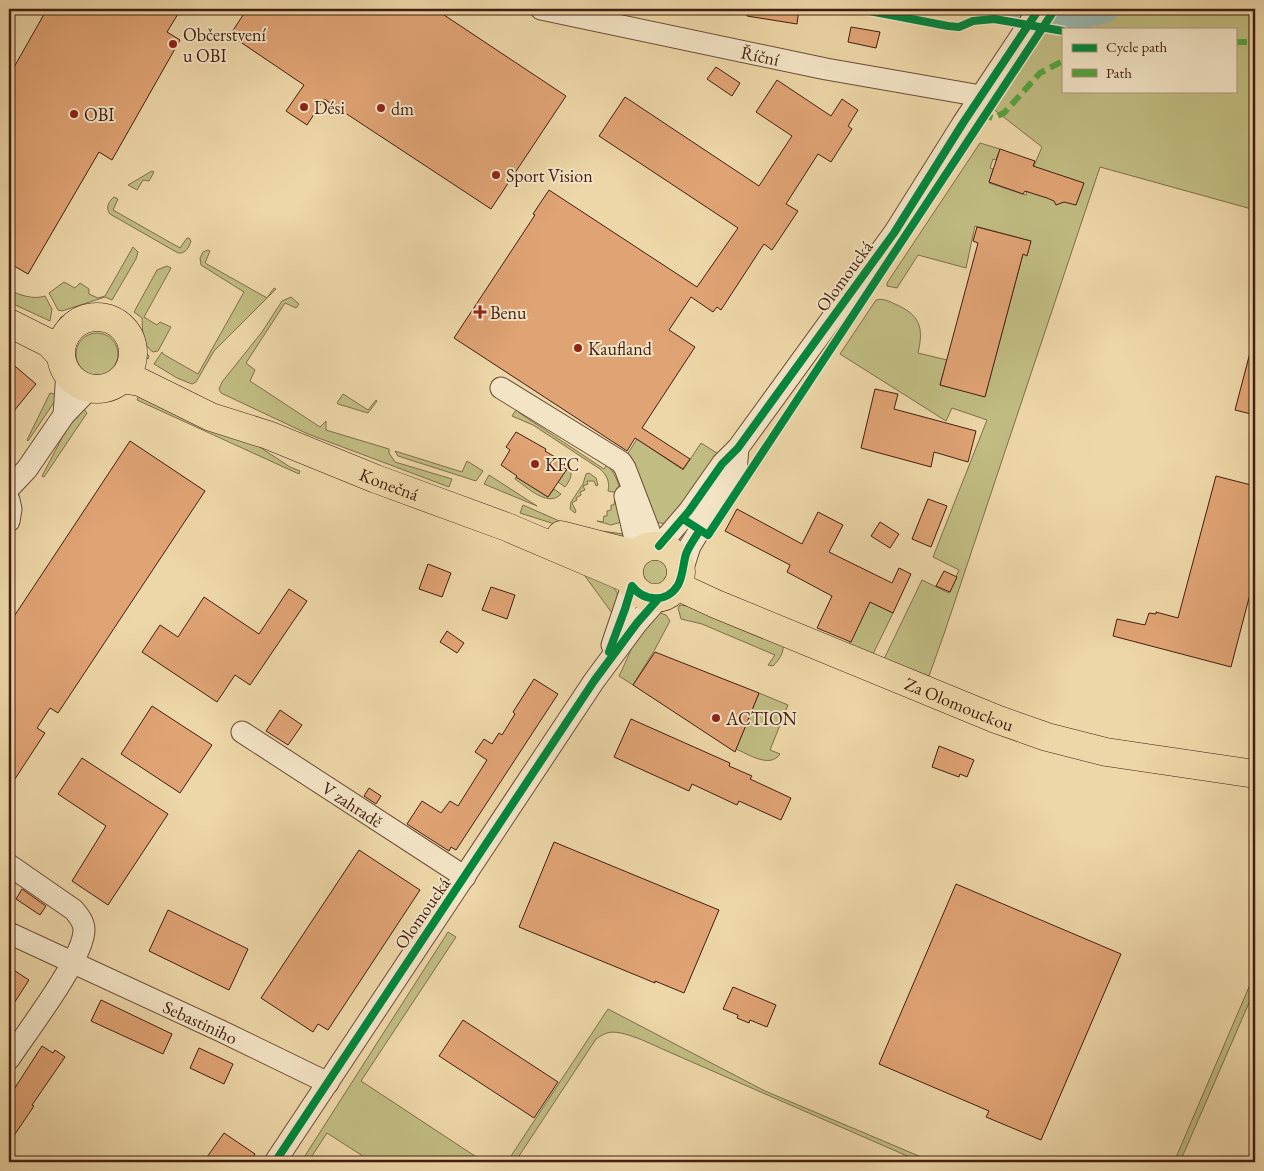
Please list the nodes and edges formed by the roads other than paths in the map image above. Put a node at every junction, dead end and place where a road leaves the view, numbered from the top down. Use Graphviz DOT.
graph roads {
  1 [pos="541,9"];
  2 [pos="1039,9"];
  3 [pos="981,96"];
  4 [pos="9,315"];
  5 [pos="9,323"];
  6 [pos="65,353"];
  7 [pos="127,370"];
  8 [pos="90,388"];
  9 [pos="501,388"];
  10 [pos="64,415"];
  11 [pos="738,448"];
  12 [pos="9,488"];
  13 [pos="9,500"];
  14 [pos="9,521"];
  15 [pos="642,560"];
  16 [pos="672,586"];
  17 [pos="594,681"];
  18 [pos="242,732"];
  19 [pos="1255,774"];
  20 [pos="9,864"];
  21 [pos="465,877"];
  22 [pos="9,933"];
  23 [pos="73,964"];
  24 [pos="9,1059"];
  25 [pos="328,1083"];
  26 [pos="275,1162"];
  1 -- 3 [label="street, Říční"];
  2 -- 3 [label="street, Olomoucká"];
  3 -- 11 [label="street, Olomoucká"];
  4 -- 6 [label="main road"];
  5 -- 6 [label="main road"];
  6 -- 7 [label="main road"];
  6 -- 8 [label="main road"];
  6 -- 10 [label="street"];
  7 -- 8 [label="main road"];
  7 -- 15 [label="main road, Konečná"];
  8 -- 10 [label="street"];
  9 -- 15 [label="street"];
  10 -- 12 [label="street"];
  11 -- 15 [label="street, Olomoucká"];
  11 -- 16 [label="street, Olomoucká"];
  13 -- 14 [label="street"];
  15 -- 16 [label="main road"];
  15 -- 16 [label="main road"];
  15 -- 17 [label="street, Olomoucká"];
  16 -- 17 [label="street, Olomoucká"];
  16 -- 19 [label="main road, Za Olomouckou"];
  17 -- 21 [label="street, Olomoucká"];
  18 -- 21 [label="street, V zahradě"];
  20 -- 23 [label="street"];
  21 -- 25 [label="street, Olomoucká"];
  22 -- 23 [label="street, Sebastiniho"];
  23 -- 24 [label="street"];
  23 -- 25 [label="street, Sebastiniho"];
  25 -- 26 [label="street, Olomoucká"];
}
